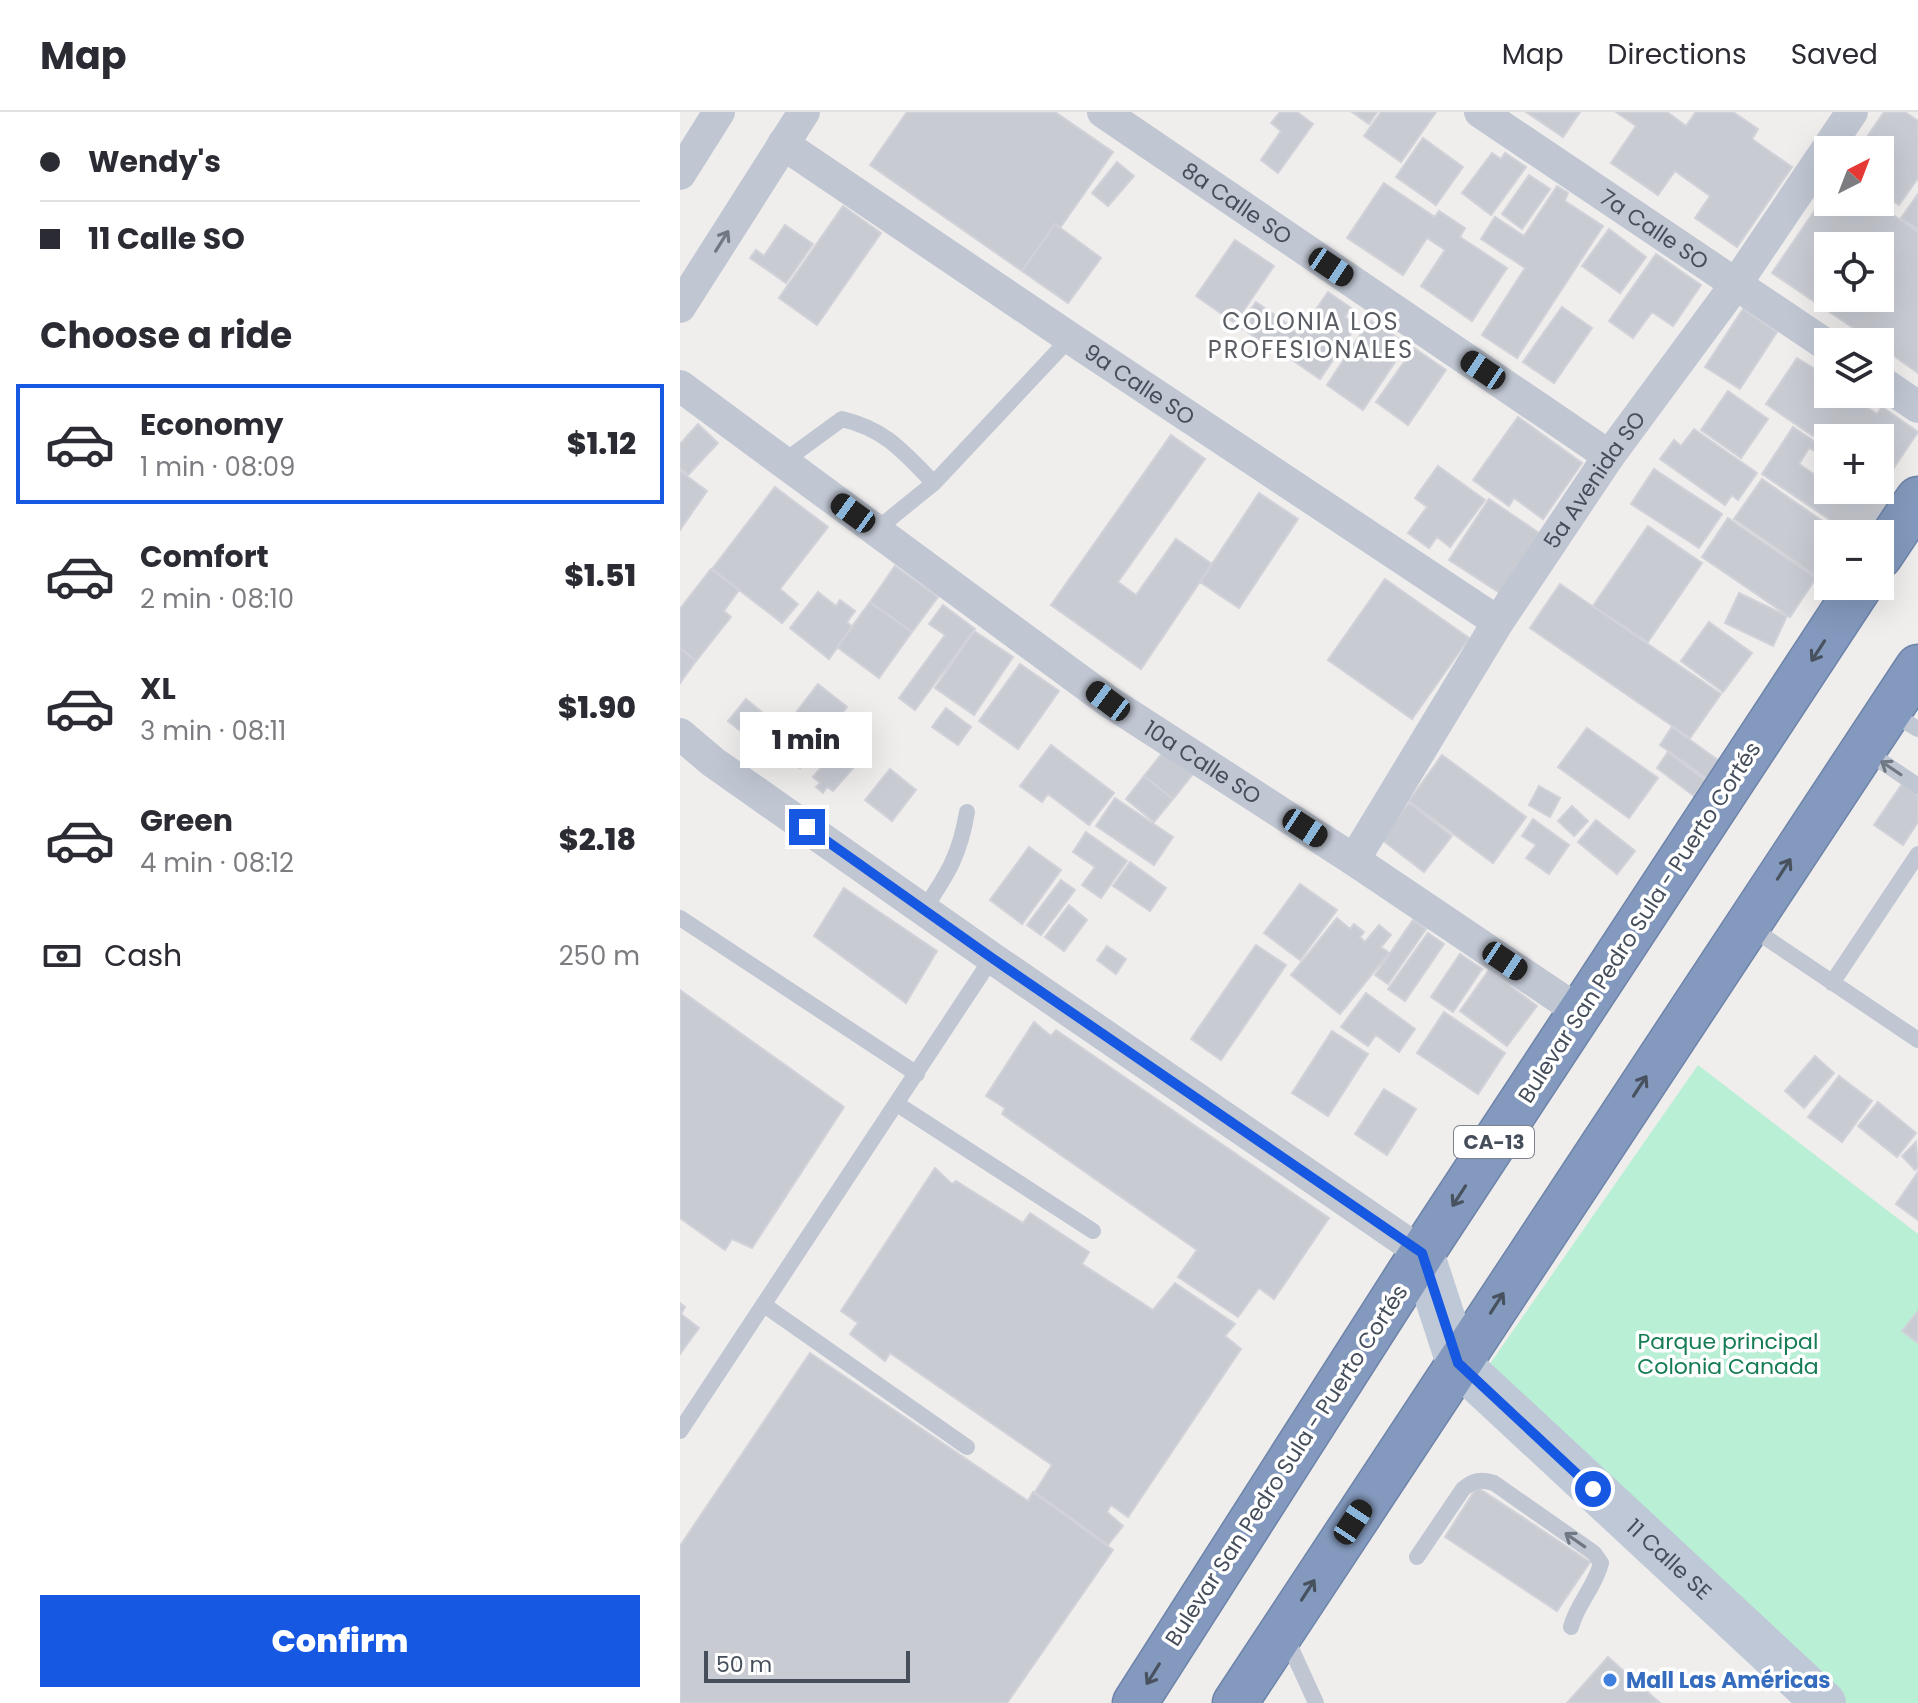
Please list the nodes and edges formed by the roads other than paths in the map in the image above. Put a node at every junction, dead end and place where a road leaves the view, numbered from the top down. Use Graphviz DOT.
graph roads {
  1 [pos="719,112"];
  2 [pos="804,112"];
  3 [pos="1103,112"];
  4 [pos="1480,112"];
  5 [pos="1852,112"];
  6 [pos="783,144"];
  7 [pos="680,174"];
  8 [pos="1736,284"];
  9 [pos="680,307"];
  10 [pos="1814,337"];
  11 [pos="1070,338"];
  12 [pos="680,386"];
  13 [pos="1894,391"];
  14 [pos="1918,407"];
  15 [pos="1609,456"];
  16 [pos="783,462"];
  17 [pos="934,483"];
  18 [pos="1918,499"];
  19 [pos="876,530"];
  20 [pos="1894,535"];
  21 [pos="1851,600"];
  22 [pos="1498,622"];
  23 [pos="1918,667"];
  24 [pos="1903,720"];
  25 [pos="680,734"];
  26 [pos="1863,749"];
  27 [pos="1918,786"];
  28 [pos="967,812"];
  29 [pos="1918,854"];
  30 [pos="1354,860"];
  31 [pos="924,909"];
  32 [pos="680,918"];
  33 [pos="1747,925"];
  34 [pos="992,958"];
  35 [pos="1832,983"];
  36 [pos="1580,1012"];
  37 [pos="1918,1040"];
  38 [pos="917,1074"];
  39 [pos="897,1104"];
  40 [pos="1093,1231"];
  41 [pos="1422,1253"];
  42 [pos="764,1305"];
  43 [pos="1458,1363"];
  44 [pos="680,1431"];
  45 [pos="967,1447"];
  46 [pos="1417,1557"];
  47 [pos="1571,1627"];
  48 [pos="1282,1629"];
  49 [pos="1135,1703"];
  50 [pos="1235,1703"];
  51 [pos="1316,1703"];
  52 [pos="1824,1703"];
  1 -- 7 [label="street"];
  2 -- 6 [label="street"];
  3 -- 15 [label="street, 8a Calle SO"];
  4 -- 8 [label="street, 7a Calle SO"];
  5 -- 8 [label="street, 5a Avenida SO"];
  9 -- 6 [label="street, one-way"];
  6 -- 11 [label="street, 9a Calle SO"];
  8 -- 10 [label="street, 7a Calle SO"];
  8 -- 15 [label="street, 5a Avenida SO"];
  11 -- 17 [label="lane"];
  11 -- 22 [label="street, 9a Calle SO"];
  12 -- 16 [label="street, 10a Calle SO"];
  13 -- 14 [label="street"];
  15 -- 22 [label="street, 5a Avenida SO"];
  16 -- 17 [label="lane"];
  16 -- 19 [label="street, 10a Calle SO"];
  17 -- 19 [label="lane"];
  18 -- 20 [label="highway"];
  19 -- 30 [label="street, 10a Calle SO"];
  21 -- 36 [label="highway, Bulevar San Pedro Sula - Puerto Cortés / CA-13, one-way"];
  22 -- 30 [label="street, 5a Avenida SO"];
  23 -- 24 [label="highway"];
  24 -- 26 [label="highway"];
  25 -- 31 [label="street"];
  27 -- 26 [label="lane, one-way"];
  33 -- 26 [label="highway, one-way"];
  28 -- 31 [label="lane"];
  29 -- 35 [label="lane"];
  30 -- 36 [label="street, 10a Calle SO"];
  31 -- 34 [label="street"];
  32 -- 38 [label="lane"];
  33 -- 35 [label="lane"];
  43 -- 33 [label="highway, one-way"];
  34 -- 38 [label="lane"];
  34 -- 41 [label="street"];
  35 -- 37 [label="lane"];
  36 -- 41 [label="highway, Bulevar San Pedro Sula - Puerto Cortés / CA-13, one-way"];
  38 -- 39 [label="lane"];
  39 -- 40 [label="lane"];
  39 -- 42 [label="lane"];
  41 -- 43 [label="street, 11 Calle SE"];
  41 -- 49 [label="highway, Bulevar San Pedro Sula - Puerto Cortés / CA-13, one-way"];
  42 -- 44 [label="lane"];
  42 -- 45 [label="lane"];
  48 -- 43 [label="highway, one-way"];
  43 -- 52 [label="street, 11 Calle SE"];
  47 -- 46 [label="lane, one-way"];
  48 -- 50 [label="highway"];
  48 -- 51 [label="lane"];
}
